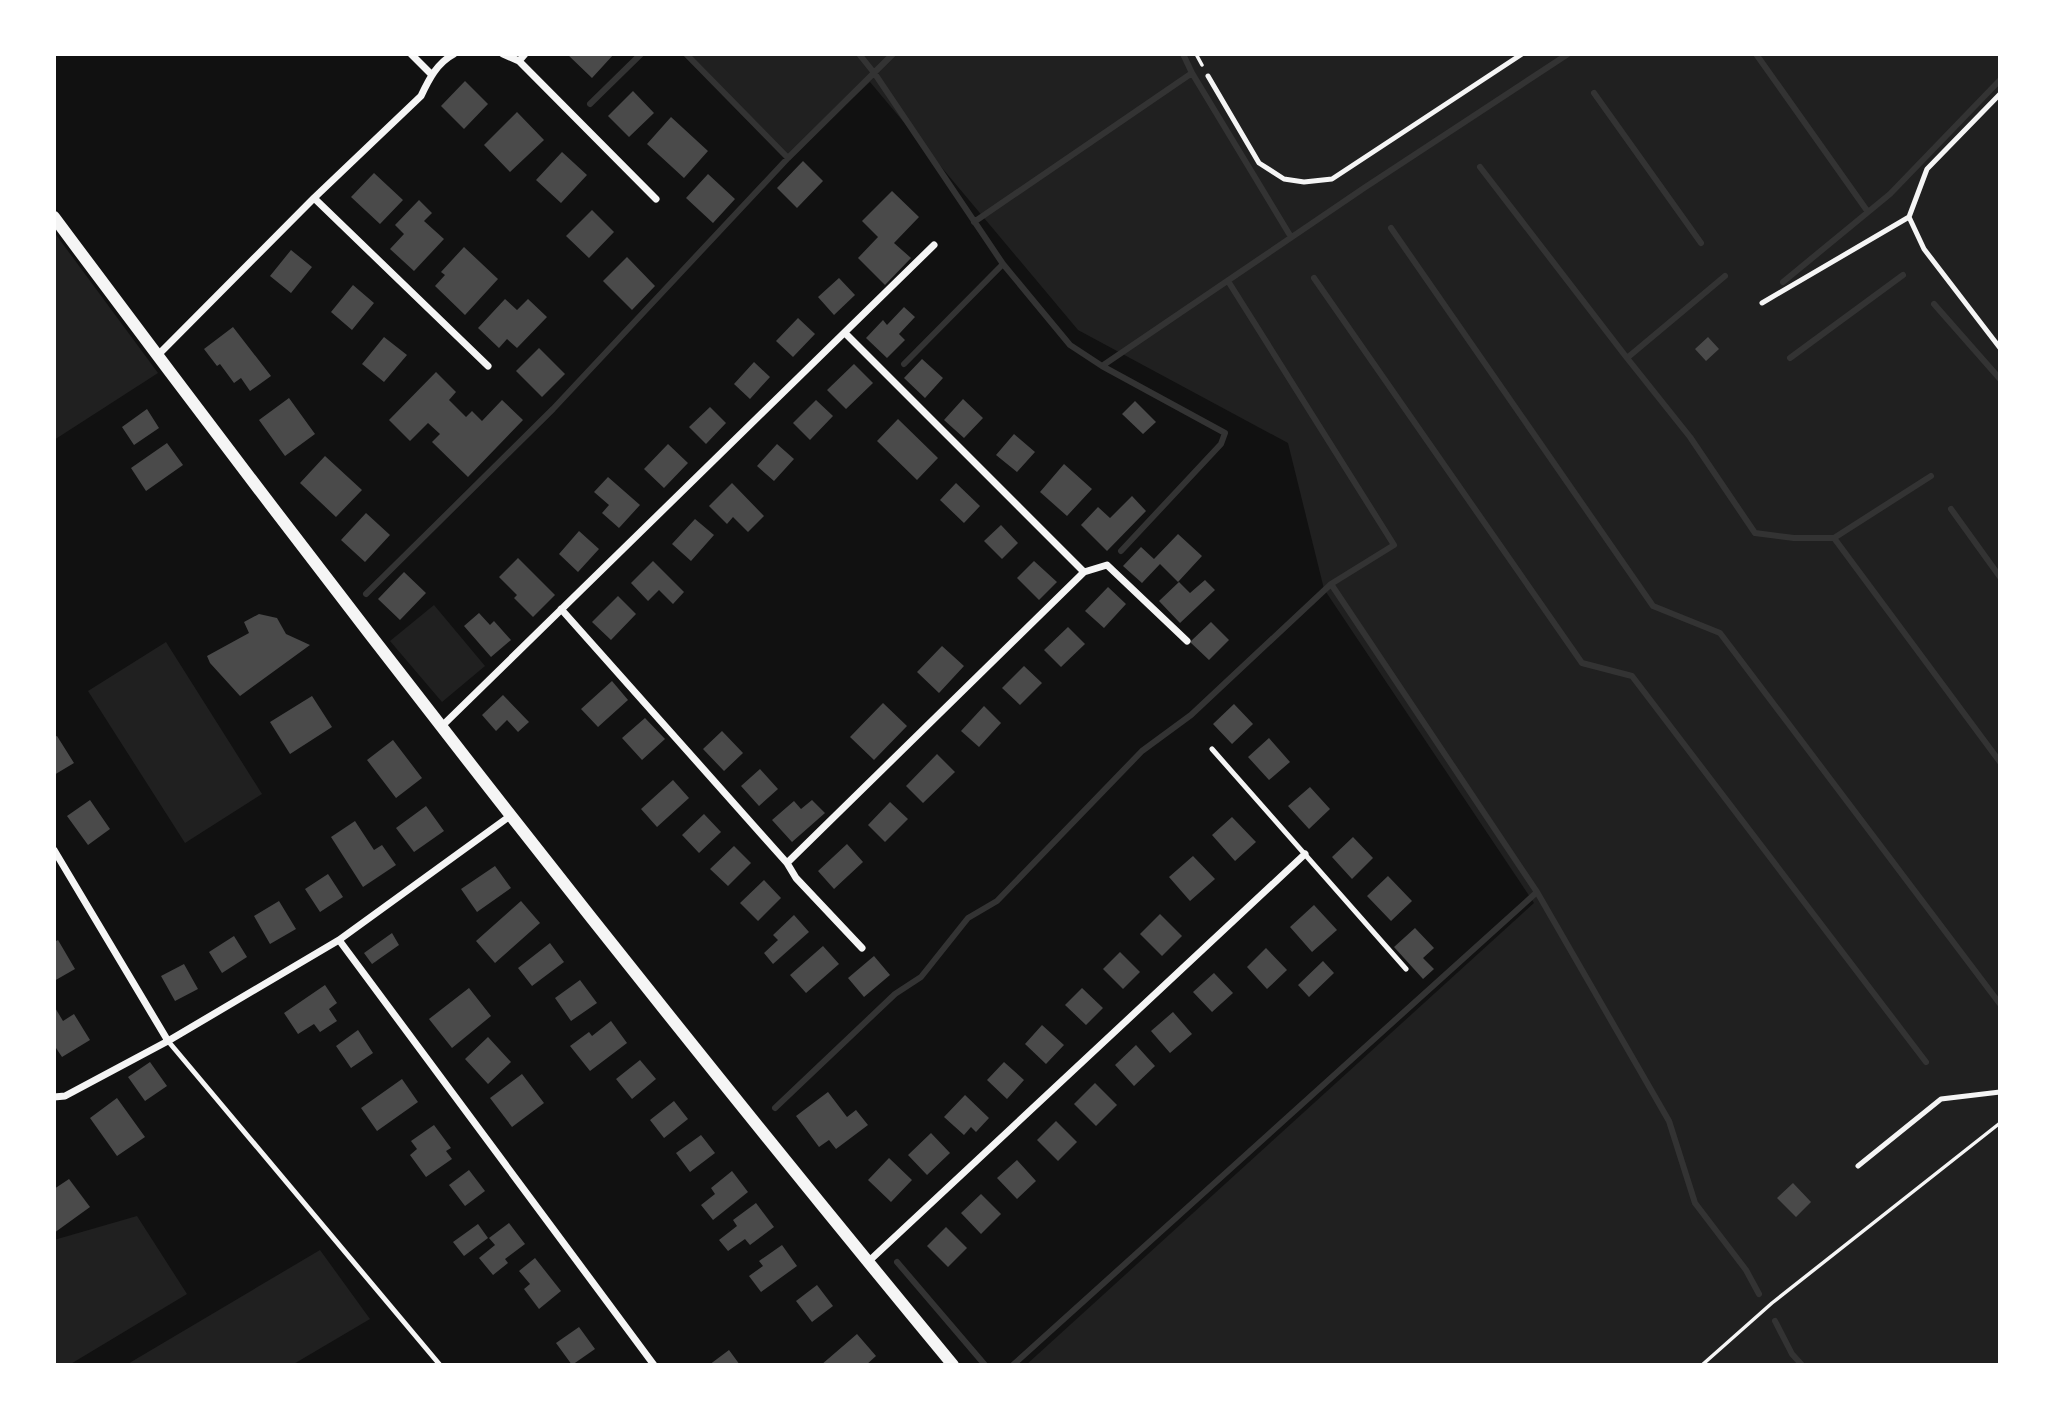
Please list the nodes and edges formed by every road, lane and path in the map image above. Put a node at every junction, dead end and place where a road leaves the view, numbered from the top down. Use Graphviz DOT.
graph roads {
  1 [pos="411,54"];
  2 [pos="454,54"];
  3 [pos="503,54"];
  4 [pos="1522,54"];
  5 [pos="522,57"];
  6 [pos="432,75"];
  7 [pos="1208,76"];
  8 [pos="2000,94"];
  9 [pos="314,198"];
  10 [pos="656,199"];
  11 [pos="54,217"];
  12 [pos="1909,217"];
  13 [pos="934,244"];
  14 [pos="1762,303"];
  15 [pos="845,333"];
  16 [pos="2000,348"];
  17 [pos="157,356"];
  18 [pos="488,366"];
  19 [pos="1084,572"];
  20 [pos="561,609"];
  21 [pos="1187,642"];
  22 [pos="441,727"];
  23 [pos="1212,749"];
  24 [pos="510,816"];
  25 [pos="54,850"];
  26 [pos="1305,854"];
  27 [pos="787,863"];
  28 [pos="339,940"];
  29 [pos="862,948"];
  30 [pos="1406,969"];
  31 [pos="168,1041"];
  32 [pos="2000,1091"];
  33 [pos="54,1097"];
  34 [pos="2000,1123"];
  35 [pos="1858,1166"];
  36 [pos="868,1262"];
  37 [pos="440,1365"];
  38 [pos="654,1365"];
  39 [pos="953,1365"];
  40 [pos="1702,1365"];
  1 -- 6 [label="street"];
  2 -- 6 [label="street"];
  3 -- 5 [label="street"];
  4 -- 7 [label="lane"];
  5 -- 10 [label="street"];
  6 -- 9 [label="street"];
  8 -- 12 [label="lane"];
  9 -- 17 [label="street"];
  9 -- 18 [label="street"];
  11 -- 17 [label="street"];
  12 -- 14 [label="lane"];
  12 -- 16 [label="lane"];
  13 -- 15 [label="street"];
  15 -- 19 [label="street"];
  15 -- 20 [label="street"];
  17 -- 22 [label="street"];
  19 -- 21 [label="street"];
  19 -- 27 [label="street"];
  20 -- 22 [label="street"];
  20 -- 27 [label="street"];
  22 -- 24 [label="street"];
  23 -- 26 [label="lane"];
  24 -- 28 [label="street"];
  24 -- 36 [label="street"];
  25 -- 31 [label="street"];
  26 -- 30 [label="lane"];
  26 -- 36 [label="street"];
  27 -- 29 [label="street"];
  28 -- 31 [label="street"];
  28 -- 38 [label="street"];
  31 -- 33 [label="street"];
  31 -- 37 [label="lane"];
  32 -- 35 [label="lane"];
  34 -- 40 [label="path"];
  36 -- 39 [label="street"];
}
